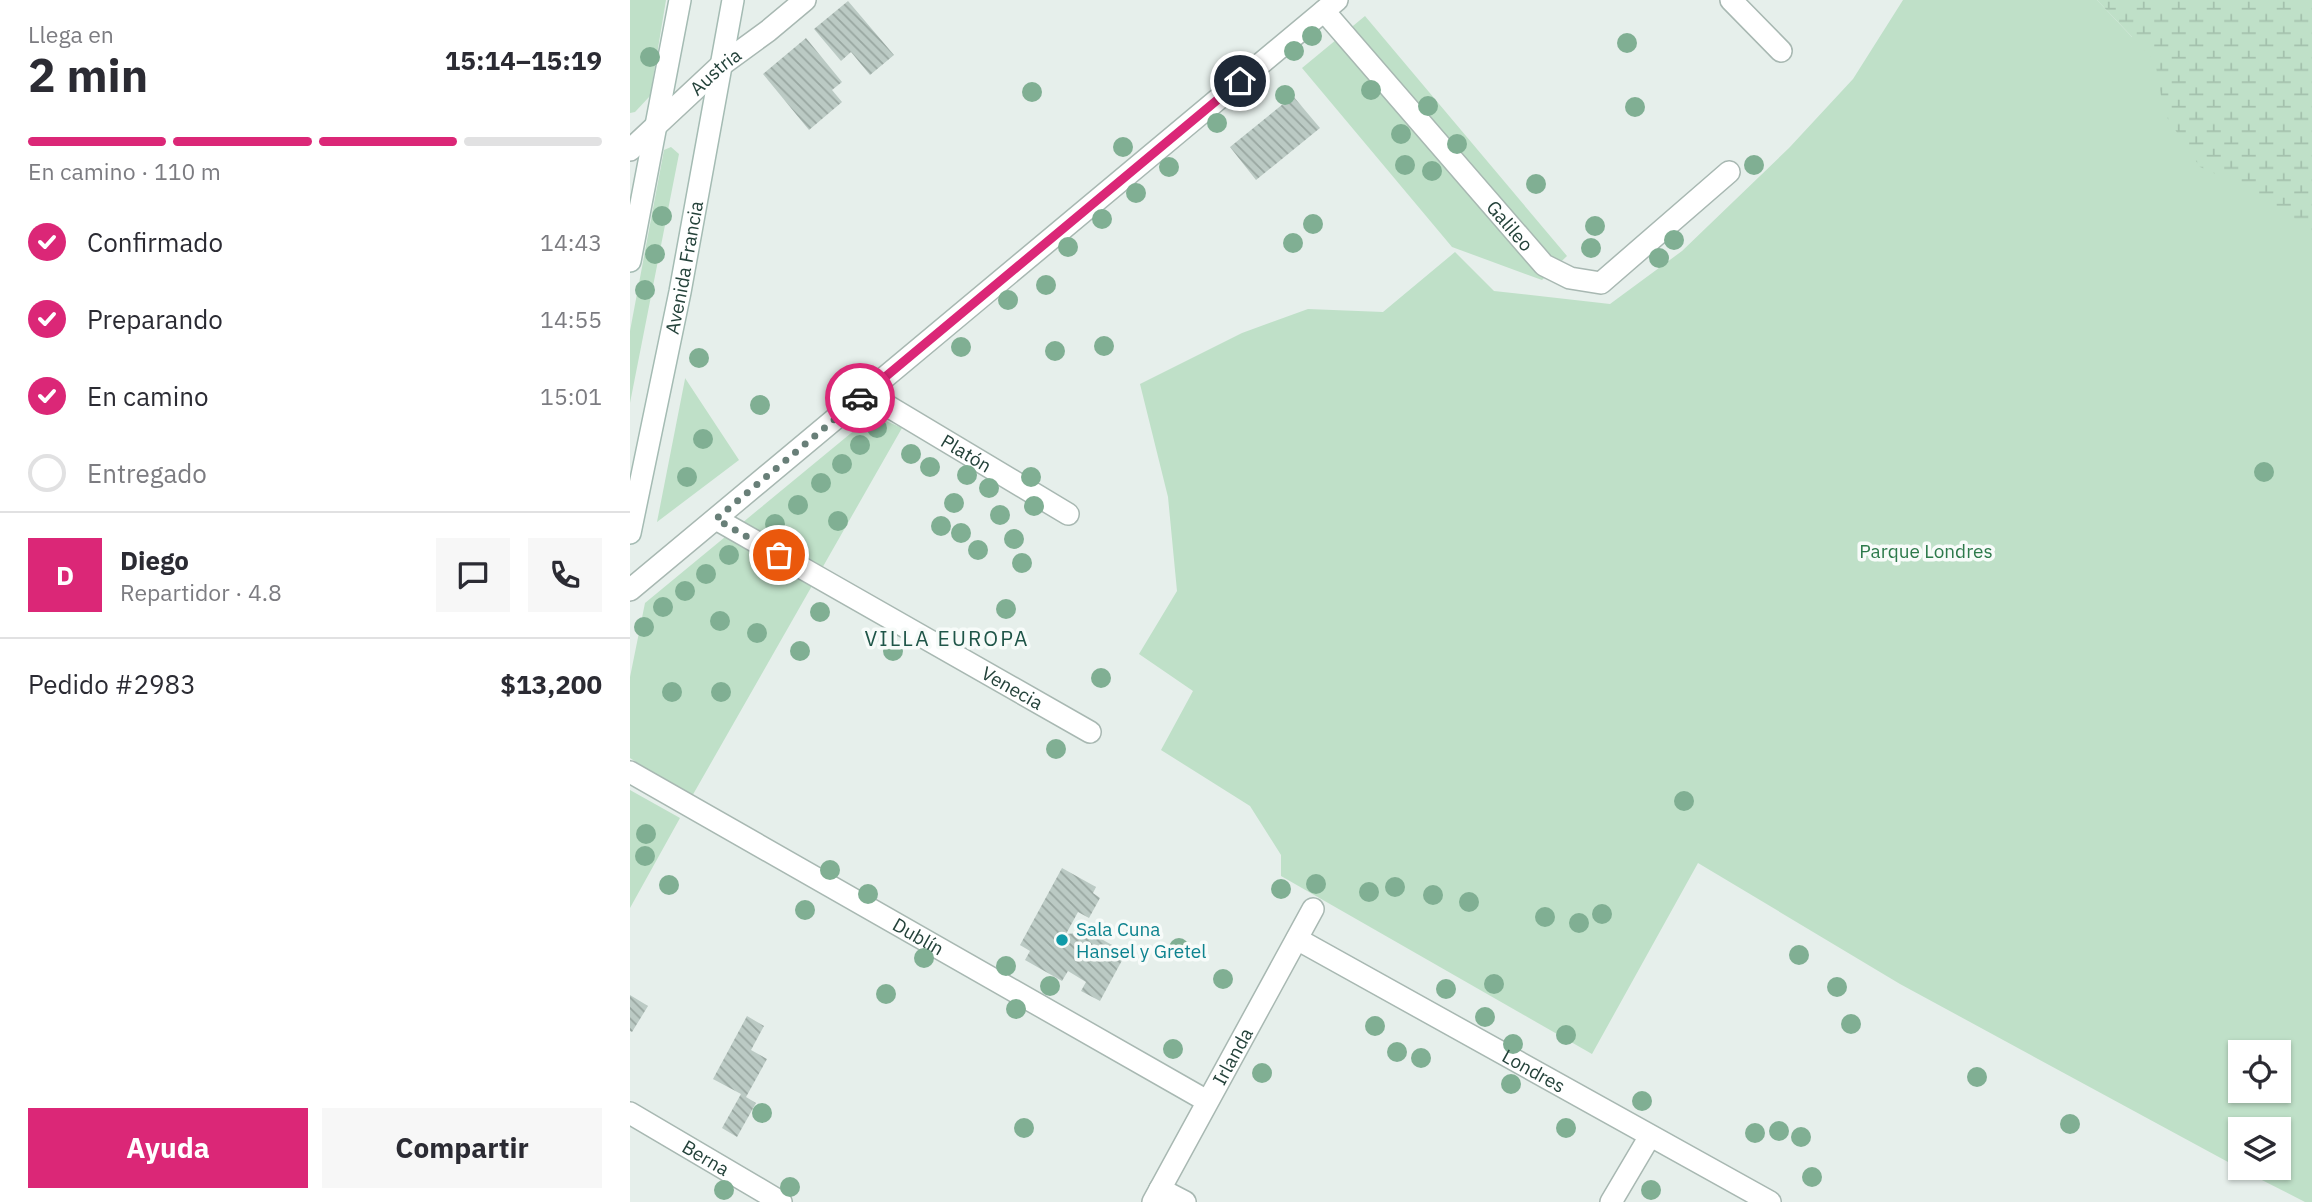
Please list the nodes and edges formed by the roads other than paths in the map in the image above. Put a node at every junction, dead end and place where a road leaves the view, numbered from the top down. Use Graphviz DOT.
graph roads {
  1 [pos="680,0"];
  2 [pos="733,0"];
  3 [pos="805,0"];
  4 [pos="1731,0"];
  5 [pos="1330,6"];
  6 [pos="1781,51"];
  7 [pos="720,66"];
  8 [pos="657,122"];
  9 [pos="630,150"];
  10 [pos="1729,172"];
  11 [pos="630,261"];
  12 [pos="866,393"];
  13 [pos="1068,514"];
  14 [pos="716,519"];
  15 [pos="630,533"];
  16 [pos="630,590"];
  17 [pos="1090,732"];
  18 [pos="630,772"];
  19 [pos="1313,909"];
  20 [pos="1297,939"];
  21 [pos="1207,1101"];
  22 [pos="630,1113"];
  23 [pos="1650,1136"];
  24 [pos="1157,1195"];
  25 [pos="781,1202"];
  26 [pos="1185,1202"];
  27 [pos="1611,1202"];
  28 [pos="1770,1202"];
  1 -- 8 [label="street"];
  2 -- 7 [label="street, Avenida Francia"];
  3 -- 7 [label="street, Austria"];
  4 -- 6 [label="street"];
  5 -- 10 [label="street, Galileo"];
  5 -- 12 [label="street"];
  7 -- 8 [label="street, Austria"];
  7 -- 15 [label="street, Avenida Francia"];
  8 -- 9 [label="street, Austria"];
  8 -- 11 [label="street"];
  12 -- 13 [label="street, Platón"];
  12 -- 14 [label="street"];
  14 -- 16 [label="street"];
  14 -- 17 [label="street, Venecia"];
  18 -- 21 [label="street, Dublín"];
  19 -- 20 [label="street, Irlanda"];
  20 -- 21 [label="street, Irlanda"];
  20 -- 23 [label="street, Londres"];
  21 -- 24 [label="street, Irlanda"];
  22 -- 25 [label="street, Berna"];
  23 -- 27 [label="street"];
  23 -- 28 [label="street, Londres"];
  24 -- 26 [label="street"];
}
